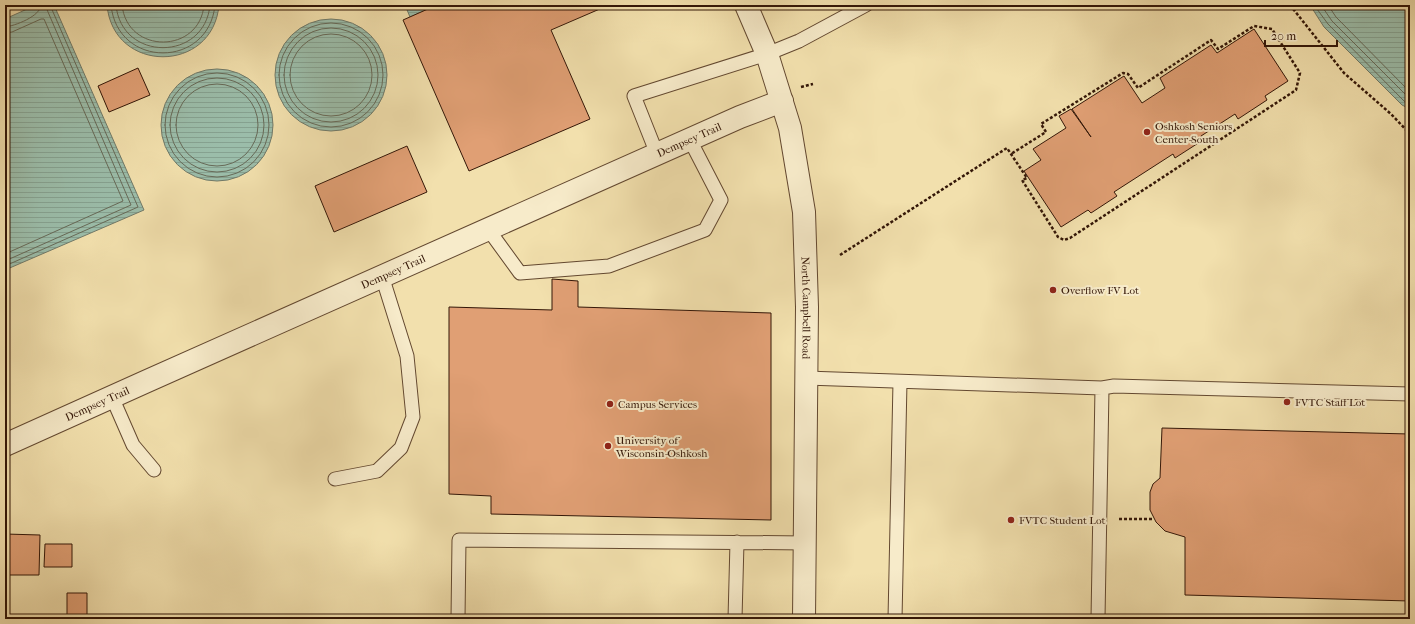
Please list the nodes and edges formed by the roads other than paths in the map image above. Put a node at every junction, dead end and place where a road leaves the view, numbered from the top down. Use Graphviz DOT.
graph roads {
  1 [pos="746,5"];
  2 [pos="866,5"];
  3 [pos="767,54"];
  4 [pos="782,101"];
  5 [pos="690,140"];
  6 [pos="657,154"];
  7 [pos="488,229"];
  8 [pos="382,276"];
  9 [pos="806,378"];
  10 [pos="900,382"];
  11 [pos="1102,388"];
  12 [pos="1410,394"];
  13 [pos="112,397"];
  14 [pos="5,445"];
  15 [pos="154,470"];
  16 [pos="335,479"];
  17 [pos="737,542"];
  18 [pos="806,543"];
  19 [pos="458,619"];
  20 [pos="736,619"];
  21 [pos="804,619"];
  22 [pos="895,619"];
  23 [pos="1098,619"];
  1 -- 3 [label="street, North Campbell Road"];
  2 -- 3 [label="lane"];
  3 -- 4 [label="street, North Campbell Road"];
  3 -- 6 [label="lane"];
  4 -- 5 [label="street, Dempsey Trail"];
  4 -- 9 [label="street, North Campbell Road"];
  5 -- 6 [label="street, Dempsey Trail"];
  5 -- 7 [label="lane"];
  6 -- 7 [label="street, Dempsey Trail"];
  7 -- 8 [label="street, Dempsey Trail"];
  8 -- 13 [label="street, Dempsey Trail"];
  8 -- 16 [label="lane"];
  9 -- 10 [label="lane"];
  9 -- 18 [label="street, North Campbell Road"];
  10 -- 11 [label="lane"];
  10 -- 22 [label="lane"];
  11 -- 12 [label="lane"];
  11 -- 23 [label="lane"];
  13 -- 14 [label="street, Dempsey Trail"];
  13 -- 15 [label="lane"];
  17 -- 18 [label="lane"];
  17 -- 19 [label="lane"];
  17 -- 20 [label="lane"];
  18 -- 21 [label="street, North Campbell Road"];
}
